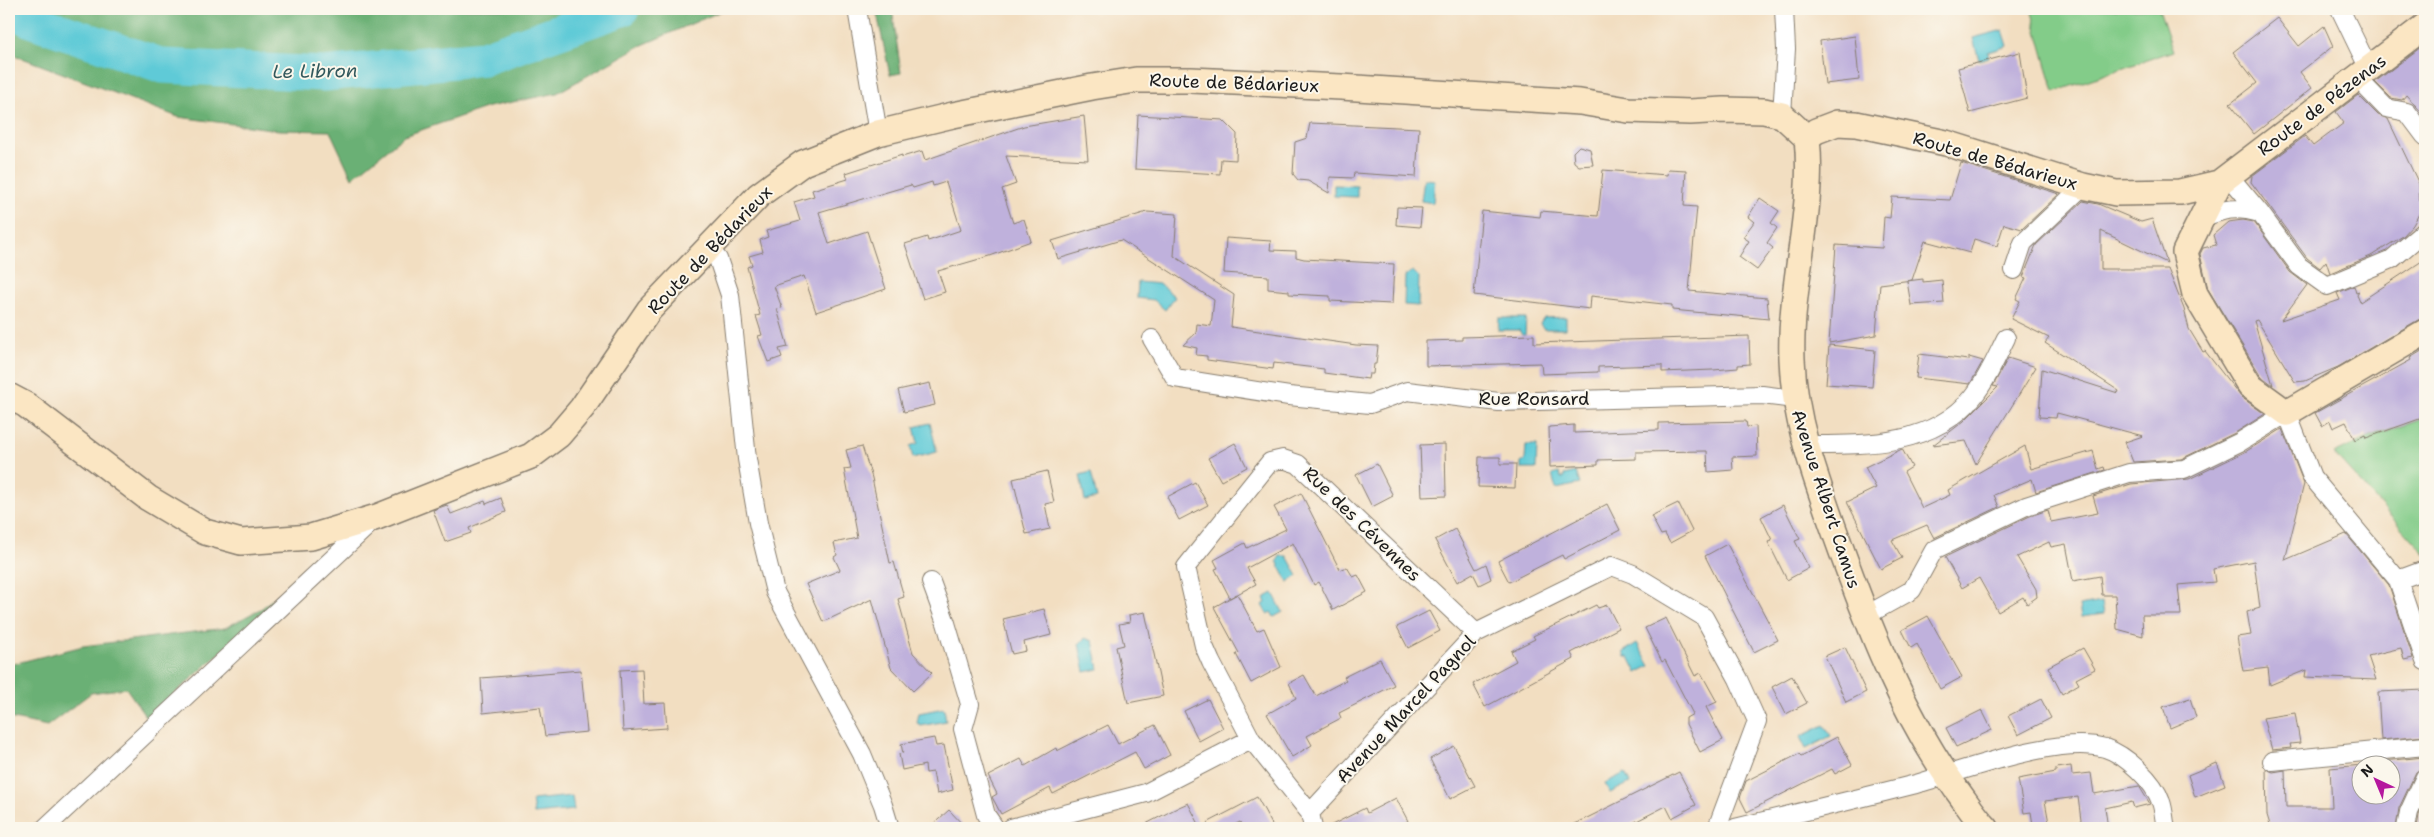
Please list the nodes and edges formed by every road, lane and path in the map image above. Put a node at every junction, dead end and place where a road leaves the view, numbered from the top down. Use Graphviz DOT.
graph roads {
  1 [pos="857,9"];
  2 [pos="1784,9"];
  3 [pos="2340,9"];
  4 [pos="2425,26"];
  5 [pos="2363,73"];
  6 [pos="1782,116"];
  7 [pos="878,133"];
  8 [pos="2425,136"];
  9 [pos="1807,138"];
  10 [pos="2224,180"];
  11 [pos="2083,186"];
  12 [pos="2260,213"];
  13 [pos="2201,218"];
  14 [pos="2425,231"];
  15 [pos="709,249"];
  16 [pos="2014,270"];
  17 [pos="2425,332"];
  18 [pos="2006,338"];
  19 [pos="1152,339"];
  20 [pos="9,396"];
  21 [pos="1794,400"];
  22 [pos="2287,414"];
  23 [pos="1806,445"];
  24 [pos="377,517"];
  25 [pos="2425,570"];
  26 [pos="2398,580"];
  27 [pos="931,582"];
  28 [pos="1865,616"];
  29 [pos="1476,633"];
  30 [pos="2425,661"];
  31 [pos="1251,739"];
  32 [pos="2425,746"];
  33 [pos="2272,761"];
  34 [pos="1947,776"];
  35 [pos="2425,777"];
  36 [pos="1311,820"];
  37 [pos="45,828"];
  38 [pos="890,828"];
  39 [pos="996,828"];
  40 [pos="1011,828"];
  41 [pos="1717,828"];
  42 [pos="1735,828"];
  43 [pos="1986,828"];
  44 [pos="2166,828"];
  45 [pos="2406,828"];
  1 -- 7 [label="street"];
  2 -- 6 [label="street"];
  3 -- 5 [label="street"];
  4 -- 5 [label="street, Route de Pézenas"];
  5 -- 8 [label="street"];
  5 -- 10 [label="street, Route de Pézenas"];
  6 -- 7 [label="street, Route de Bédarieux"];
  6 -- 9 [label="street, Route de Bédarieux"];
  7 -- 15 [label="street, Route de Bédarieux"];
  9 -- 11 [label="street, Route de Bédarieux"];
  9 -- 21 [label="street, Avenue Albert Camus"];
  10 -- 11 [label="street, Route de Bédarieux"];
  10 -- 12 [label="street"];
  10 -- 13 [label="street"];
  11 -- 16 [label="street"];
  12 -- 13 [label="street"];
  12 -- 14 [label="street"];
  13 -- 22 [label="street"];
  15 -- 24 [label="street, Route de Bédarieux"];
  15 -- 38 [label="street"];
  17 -- 22 [label="street"];
  18 -- 23 [label="street"];
  19 -- 21 [label="street, Rue Ronsard"];
  20 -- 24 [label="street, Route de Bédarieux"];
  21 -- 23 [label="street, Avenue Albert Camus"];
  22 -- 26 [label="street"];
  22 -- 28 [label="street"];
  23 -- 28 [label="street, Avenue Albert Camus"];
  24 -- 37 [label="street"];
  25 -- 26 [label="street"];
  26 -- 30 [label="street"];
  27 -- 39 [label="street"];
  28 -- 34 [label="street, Avenue Albert Camus"];
  29 -- 31 [label="street, Rue des Cévennes"];
  29 -- 36 [label="street, Avenue Marcel Pagnol"];
  29 -- 41 [label="street, Avenue Marcel Pagnol"];
  31 -- 36 [label="street, Rue des Cévennes"];
  31 -- 40 [label="street"];
  32 -- 33 [label="street"];
  34 -- 42 [label="street"];
  34 -- 43 [label="street, Avenue Albert Camus"];
  34 -- 44 [label="street"];
  35 -- 45 [label="street"];
}
